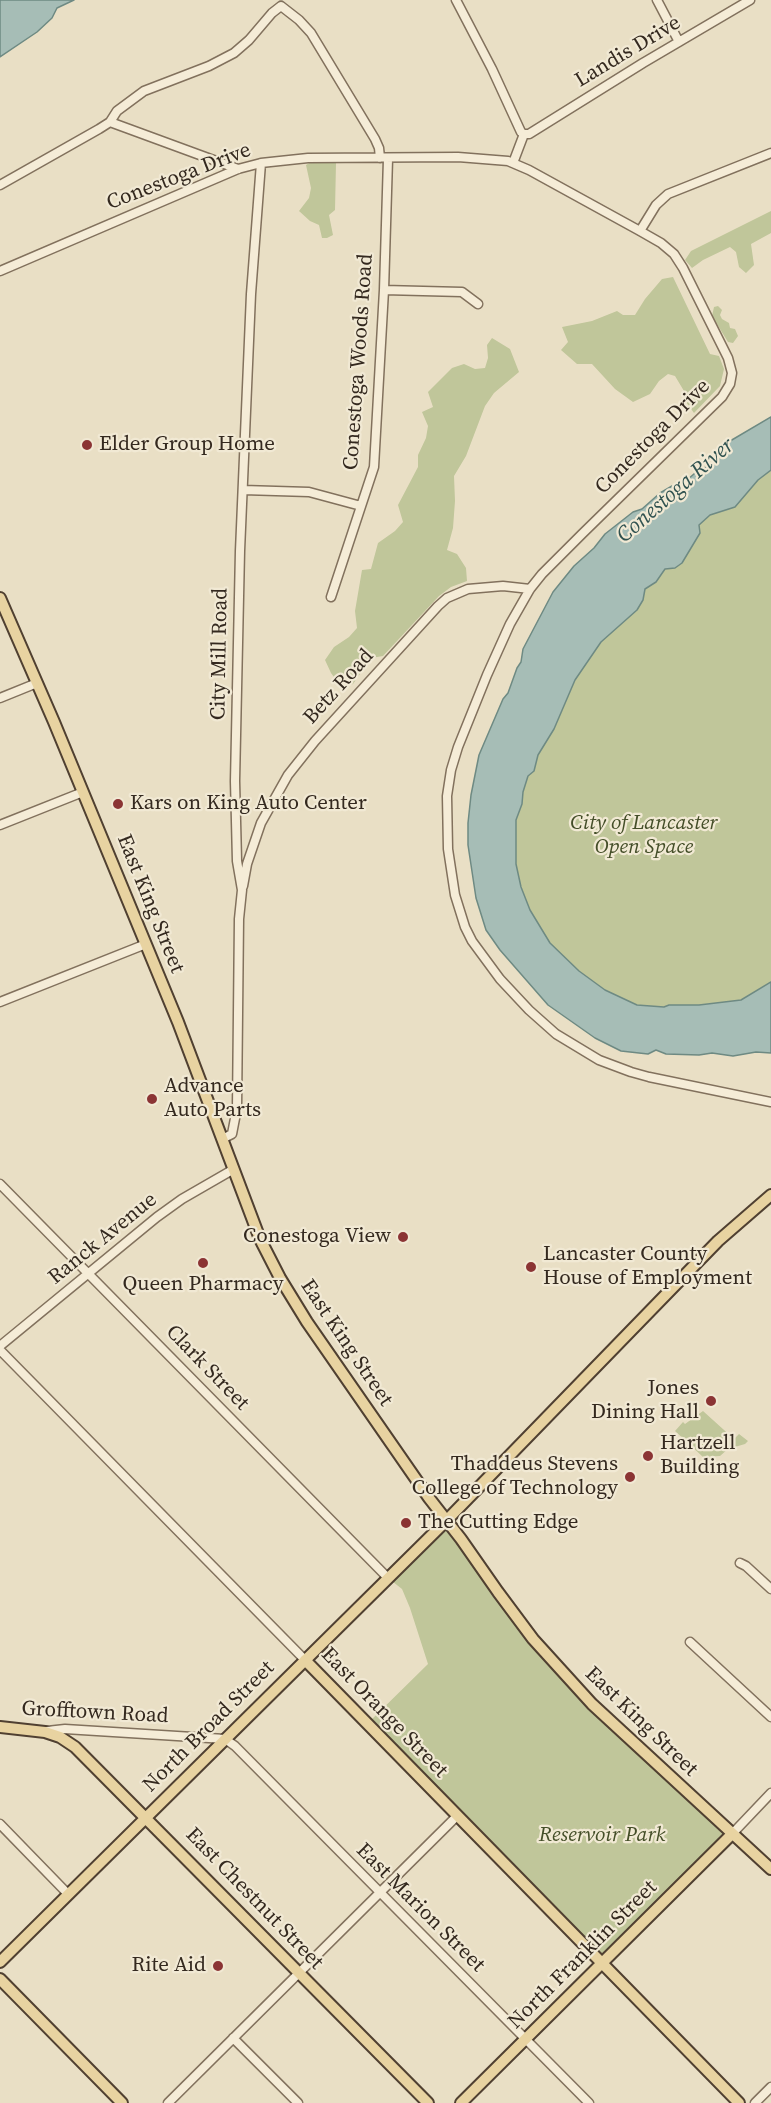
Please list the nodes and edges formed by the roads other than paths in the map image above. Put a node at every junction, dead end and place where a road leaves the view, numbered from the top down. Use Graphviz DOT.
graph roads {
  1 [pos="456,0"];
  2 [pos="657,0"];
  3 [pos="750,0"];
  4 [pos="282,3"];
  5 [pos="680,42"];
  6 [pos="110,122"];
  7 [pos="524,134"];
  8 [pos="771,153"];
  9 [pos="384,159"];
  10 [pos="261,163"];
  11 [pos="513,163"];
  12 [pos="238,169"];
  13 [pos="0,185"];
  14 [pos="640,231"];
  15 [pos="0,271"];
  16 [pos="384,290"];
  17 [pos="478,304"];
  18 [pos="243,489"];
  19 [pos="361,506"];
  20 [pos="530,589"];
  21 [pos="331,597"];
  22 [pos="0,598"];
  23 [pos="37,683"];
  24 [pos="0,698"];
  25 [pos="83,792"];
  26 [pos="0,825"];
  27 [pos="242,890"];
  28 [pos="146,944"];
  29 [pos="0,1002"];
  30 [pos="771,1102"];
  31 [pos="222,1138"];
  32 [pos="234,1169"];
  33 [pos="0,1184"];
  34 [pos="771,1195"];
  35 [pos="88,1274"];
  36 [pos="0,1348"];
  37 [pos="446,1521"];
  38 [pos="740,1563"];
  39 [pos="387,1578"];
  40 [pos="771,1589"];
  41 [pos="690,1642"];
  42 [pos="305,1660"];
  43 [pos="771,1717"];
  44 [pos="0,1727"];
  45 [pos="45,1732"];
  46 [pos="225,1739"];
  47 [pos="771,1793"];
  48 [pos="457,1816"];
  49 [pos="146,1817"];
  50 [pos="0,1824"];
  51 [pos="732,1834"];
  52 [pos="771,1869"];
  53 [pos="380,1892"];
  54 [pos="68,1894"];
  55 [pos="0,1962"];
  56 [pos="602,1963"];
  57 [pos="299,1973"];
  58 [pos="0,1979"];
  59 [pos="233,2038"];
  60 [pos="525,2039"];
  61 [pos="771,2087"];
  62 [pos="122,2103"];
  63 [pos="168,2103"];
  64 [pos="298,2103"];
  65 [pos="428,2103"];
  66 [pos="461,2103"];
  67 [pos="588,2103"];
  68 [pos="739,2103"];
  69 [pos="754,2103"];
  1 -- 7 [label="street"];
  2 -- 5 [label="street"];
  3 -- 5 [label="street, Landis Drive"];
  4 -- 6 [label="street, Conestoga Woods Road"];
  4 -- 9 [label="street, Conestoga Woods Road"];
  5 -- 7 [label="street, Landis Drive"];
  6 -- 12 [label="street"];
  6 -- 13 [label="street, Conestoga Woods Road"];
  7 -- 11 [label="street"];
  8 -- 14 [label="street"];
  9 -- 10 [label="street, Conestoga Drive"];
  9 -- 11 [label="street, Conestoga Drive"];
  9 -- 16 [label="street, Conestoga Woods Road"];
  10 -- 12 [label="street, Conestoga Drive"];
  10 -- 18 [label="street, City Mill Road"];
  11 -- 14 [label="street, Conestoga Drive"];
  12 -- 15 [label="street, Conestoga Drive"];
  14 -- 20 [label="street, Conestoga Drive"];
  16 -- 17 [label="street"];
  16 -- 19 [label="street, Conestoga Woods Road"];
  18 -- 19 [label="street"];
  18 -- 27 [label="street, City Mill Road"];
  19 -- 21 [label="street, Conestoga Woods Road"];
  20 -- 27 [label="street, Betz Road"];
  20 -- 30 [label="street, Conestoga Drive"];
  22 -- 23 [label="main road, East King Street"];
  23 -- 24 [label="street"];
  23 -- 25 [label="main road, East King Street"];
  25 -- 26 [label="street"];
  25 -- 28 [label="main road, East King Street"];
  27 -- 31 [label="street, City Mill Road"];
  28 -- 29 [label="street"];
  28 -- 31 [label="main road, East King Street"];
  31 -- 32 [label="main road, East King Street"];
  32 -- 35 [label="street, Ranck Avenue"];
  32 -- 37 [label="main road, East King Street"];
  33 -- 35 [label="street, Clark Street"];
  34 -- 37 [label="main road, North Broad Street"];
  35 -- 36 [label="street, Ranck Avenue"];
  35 -- 39 [label="street, Clark Street"];
  36 -- 42 [label="street, East Orange Street"];
  37 -- 39 [label="main road, North Broad Street"];
  37 -- 51 [label="main road, East King Street"];
  38 -- 40 [label="street"];
  39 -- 42 [label="main road, North Broad Street"];
  41 -- 43 [label="street"];
  42 -- 46 [label="main road, North Broad Street"];
  42 -- 48 [label="main road, East Orange Street"];
  44 -- 45 [label="main road, Grofftown Road"];
  45 -- 46 [label="street, Grofftown Road"];
  45 -- 49 [label="main road, East Chestnut Street"];
  46 -- 49 [label="main road, North Broad Street"];
  46 -- 53 [label="street, East Marion Street"];
  47 -- 51 [label="street"];
  48 -- 53 [label="street"];
  48 -- 56 [label="main road, East Orange Street"];
  49 -- 54 [label="main road, North Broad Street"];
  49 -- 57 [label="main road, East Chestnut Street"];
  50 -- 54 [label="street"];
  51 -- 52 [label="main road, East King Street"];
  51 -- 56 [label="main road, North Franklin Street"];
  53 -- 57 [label="street"];
  53 -- 60 [label="street, East Marion Street"];
  54 -- 55 [label="main road, North Broad Street"];
  56 -- 60 [label="main road, North Franklin Street"];
  56 -- 68 [label="main road, East Orange Street"];
  57 -- 59 [label="street"];
  57 -- 65 [label="main road, East Chestnut Street"];
  58 -- 62 [label="main road"];
  59 -- 63 [label="street"];
  59 -- 64 [label="street"];
  60 -- 66 [label="main road, North Franklin Street"];
  60 -- 67 [label="street, East Marion Street"];
  61 -- 69 [label="street"];
}
